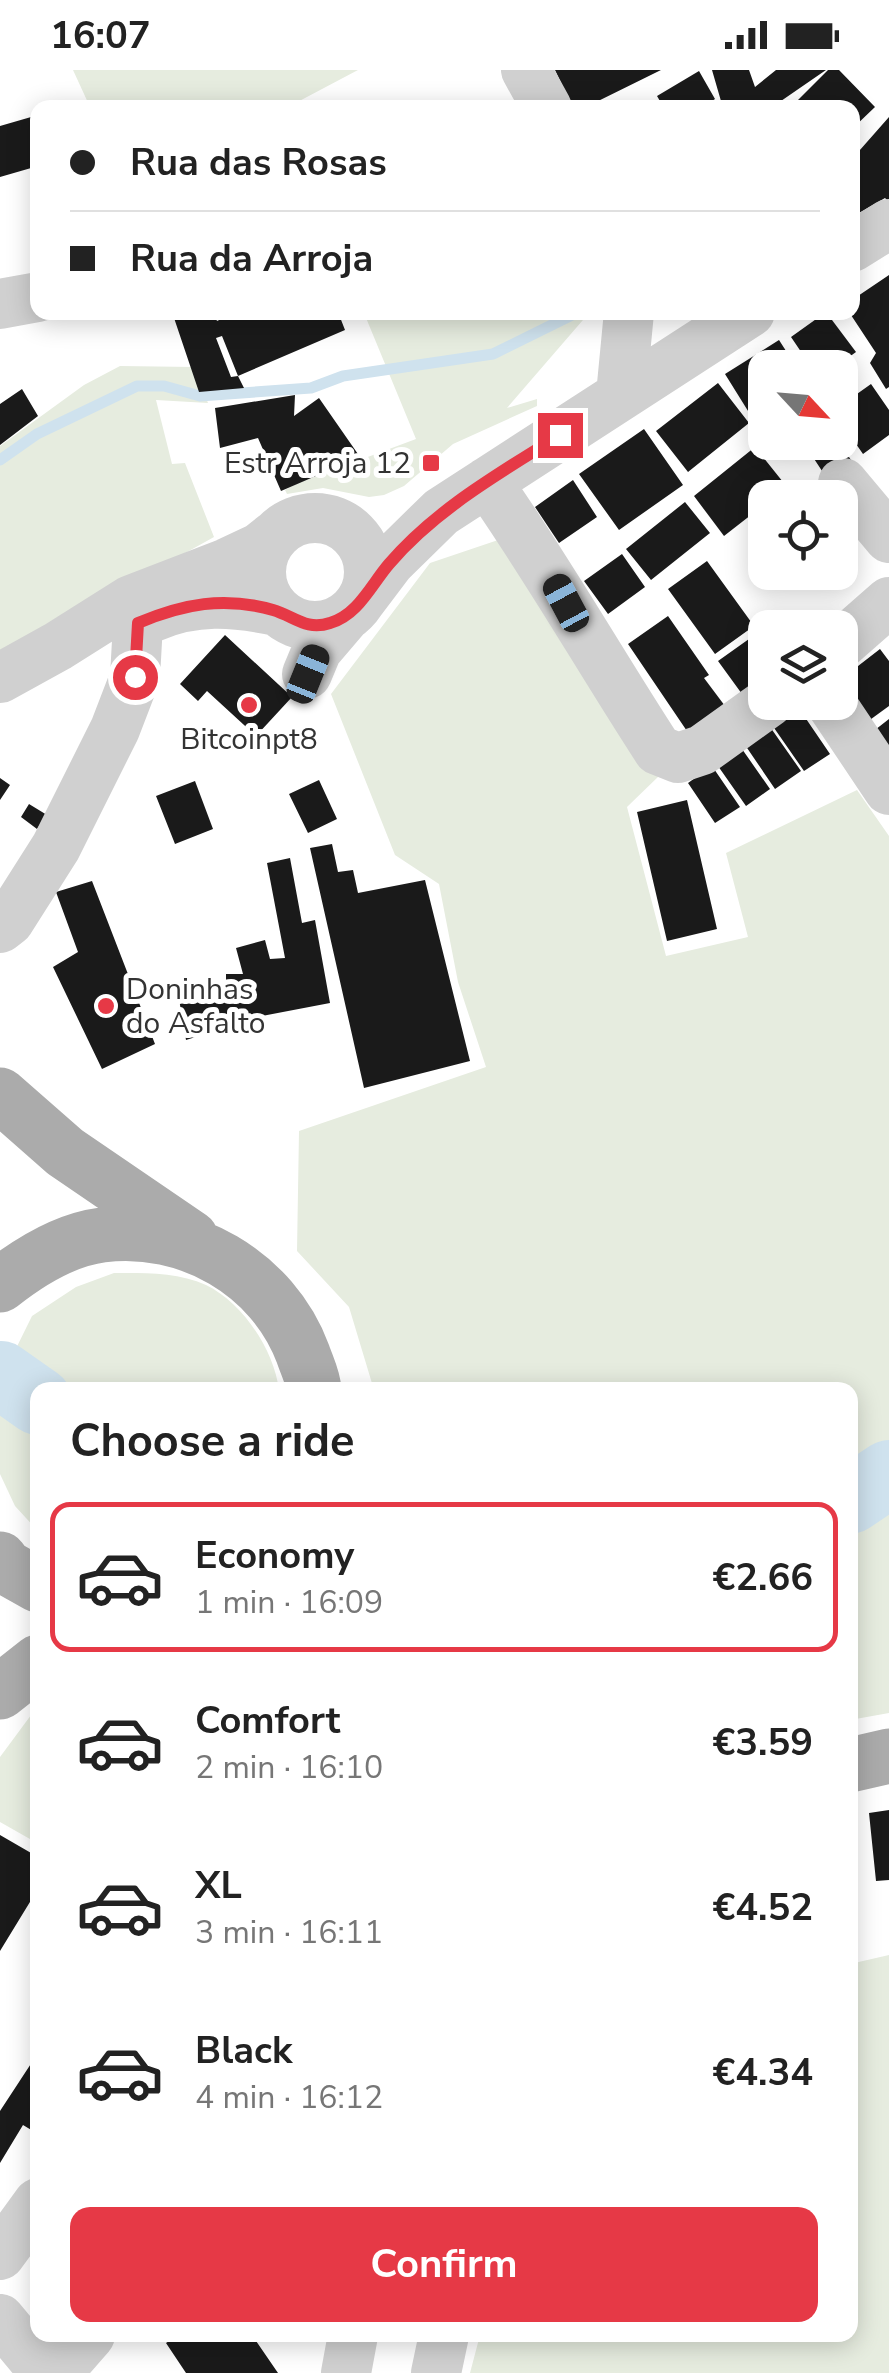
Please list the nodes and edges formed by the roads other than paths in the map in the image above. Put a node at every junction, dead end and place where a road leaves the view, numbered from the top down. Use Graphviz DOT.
graph roads {
  1 [pos="526,70"];
  2 [pos="543,100"];
  3 [pos="889,224"];
  4 [pos="860,242"];
  5 [pos="30,298"];
  6 [pos="0,304"];
  7 [pos="628,320"];
  8 [pos="738,320"];
  9 [pos="621,395"];
  10 [pos="487,482"];
  11 [pos="858,501"];
  12 [pos="441,512"];
  13 [pos="330,519"];
  14 [pos="274,536"];
  15 [pos="889,538"];
  16 [pos="889,602"];
  17 [pos="352,610"];
  18 [pos="285,616"];
  19 [pos="138,623"];
  20 [pos="858,629"];
  21 [pos="58,646"];
  22 [pos="0,678"];
  23 [pos="748,717"];
  24 [pos="842,720"];
  25 [pos="889,790"];
  26 [pos="0,928"];
  27 [pos="11,1104"];
  28 [pos="210,1251"];
  29 [pos="0,1270"];
  30 [pos="1,1284"];
  31 [pos="311,1382"];
  32 [pos="0,1559"];
  33 [pos="30,1580"];
  34 [pos="30,1668"];
  35 [pos="0,1692"];
  36 [pos="889,1756"];
  37 [pos="858,1763"];
  38 [pos="30,2214"];
  39 [pos="0,2255"];
  40 [pos="0,2319"];
  41 [pos="84,2342"];
  42 [pos="352,2342"];
  43 [pos="443,2342"];
  44 [pos="45,2373"];
  45 [pos="58,2373"];
  46 [pos="346,2373"];
  47 [pos="436,2373"];
  1 -- 2 [label="street"];
  3 -- 4 [label="street"];
  5 -- 6 [label="street"];
  7 -- 9 [label="street"];
  8 -- 9 [label="street"];
  9 -- 10 [label="street"];
  10 -- 12 [label="street"];
  10 -- 23 [label="street"];
  11 -- 15 [label="street"];
  12 -- 13 [label="street"];
  12 -- 17 [label="street"];
  13 -- 14 [label="street"];
  13 -- 17 [label="street"];
  14 -- 18 [label="street"];
  14 -- 21 [label="street"];
  16 -- 20 [label="street"];
  17 -- 18 [label="street"];
  17 -- 18 [label="street"];
  18 -- 19 [label="street"];
  19 -- 21 [label="street"];
  19 -- 26 [label="street"];
  21 -- 22 [label="street"];
  24 -- 25 [label="street"];
  27 -- 28 [label="main road"];
  28 -- 30 [label="main road"];
  28 -- 31 [label="main road"];
  29 -- 30 [label="main road"];
  32 -- 33 [label="main road"];
  34 -- 35 [label="main road"];
  36 -- 37 [label="main road"];
  38 -- 39 [label="street"];
  40 -- 44 [label="street"];
  41 -- 45 [label="street"];
  42 -- 46 [label="street"];
  43 -- 47 [label="street"];
}
